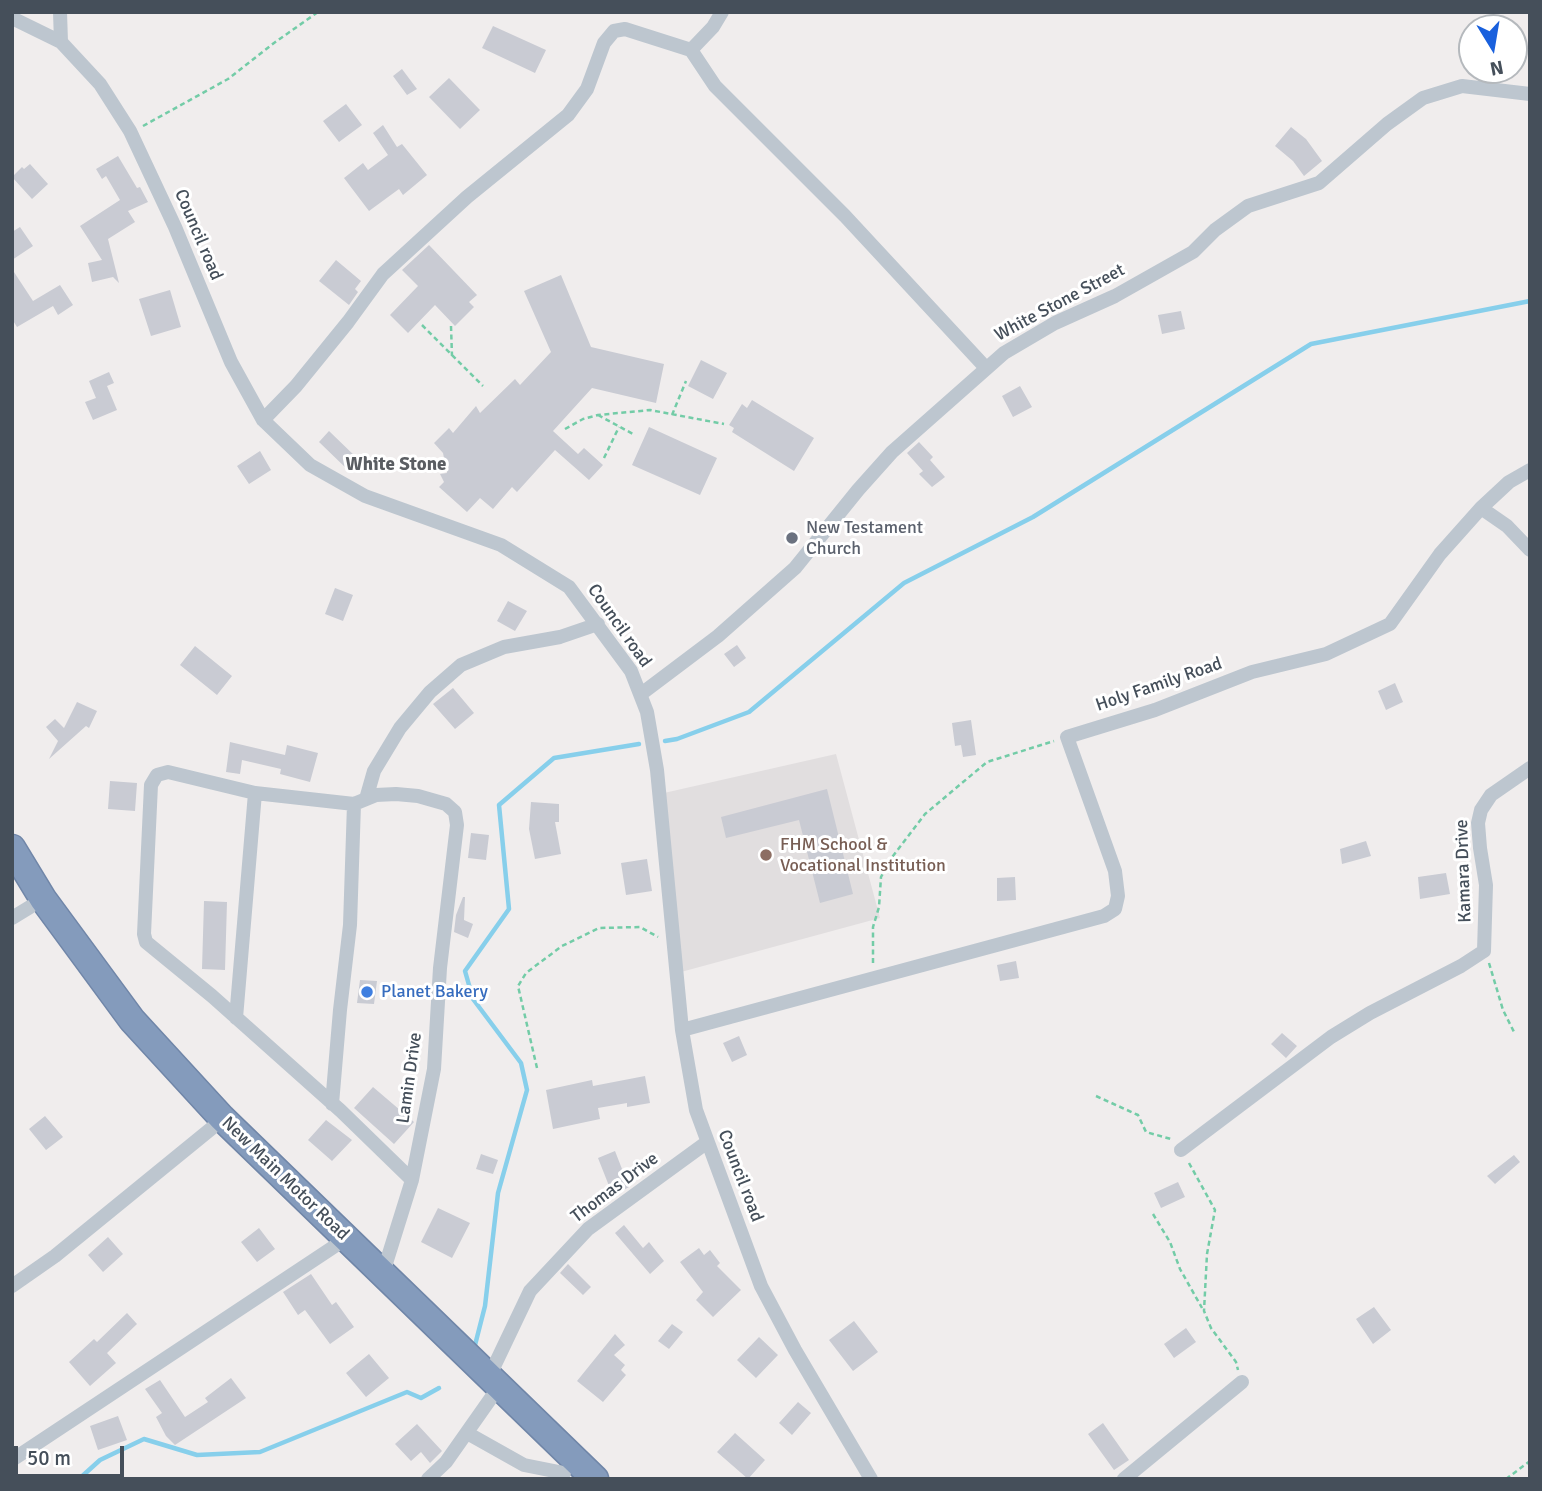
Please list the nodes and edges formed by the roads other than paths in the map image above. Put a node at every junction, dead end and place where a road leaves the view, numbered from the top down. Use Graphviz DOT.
graph roads {
  1 [pos="60,12"];
  2 [pos="722,12"];
  3 [pos="12,18"];
  4 [pos="61,43"];
  5 [pos="691,50"];
  6 [pos="1530,94"];
  7 [pos="986,368"];
  8 [pos="263,420"];
  9 [pos="1530,470"];
  10 [pos="1481,508"];
  11 [pos="1530,550"];
  12 [pos="598,624"];
  13 [pos="641,694"];
  14 [pos="1530,768"];
  15 [pos="254,793"];
  16 [pos="360,801"];
  17 [pos="12,848"];
  18 [pos="12,877"];
  19 [pos="21,913"];
  20 [pos="236,1018"];
  21 [pos="682,1030"];
  22 [pos="332,1104"];
  23 [pos="212,1128"];
  24 [pos="706,1143"];
  25 [pos="1181,1150"];
  26 [pos="412,1180"];
  27 [pos="335,1246"];
  28 [pos="383,1272"];
  29 [pos="12,1286"];
  30 [pos="1242,1382"];
  31 [pos="490,1387"];
  32 [pos="467,1433"];
  33 [pos="12,1460"];
  34 [pos="567,1476"];
  35 [pos="428,1479"];
  36 [pos="594,1479"];
  37 [pos="871,1479"];
  38 [pos="1124,1479"];
  1 -- 4 [label="street"];
  2 -- 5 [label="street"];
  3 -- 4 [label="street, Council road"];
  4 -- 8 [label="street, Council road"];
  5 -- 7 [label="street"];
  5 -- 8 [label="street"];
  6 -- 7 [label="street, White Stone Street"];
  7 -- 13 [label="street, White Stone Street"];
  8 -- 12 [label="street, Council road"];
  9 -- 10 [label="street, Holy Family Road"];
  10 -- 11 [label="street"];
  10 -- 21 [label="street, Holy Family Road"];
  12 -- 13 [label="street, Council road"];
  12 -- 16 [label="street"];
  13 -- 21 [label="street, Council road"];
  14 -- 25 [label="street, Kamara Drive"];
  15 -- 16 [label="street"];
  15 -- 20 [label="street"];
  15 -- 20 [label="street"];
  16 -- 22 [label="street"];
  16 -- 26 [label="street, Lamin Drive"];
  17 -- 28 [label="highway, New Main Motor Road"];
  18 -- 19 [label="highway, New Main Motor Road"];
  19 -- 23 [label="highway, New Main Motor Road"];
  20 -- 22 [label="street"];
  21 -- 24 [label="street, Council road"];
  22 -- 26 [label="street"];
  23 -- 27 [label="highway, New Main Motor Road"];
  23 -- 29 [label="street"];
  24 -- 31 [label="street, Thomas Drive"];
  24 -- 37 [label="street, Council road"];
  26 -- 28 [label="street, Lamin Drive"];
  27 -- 31 [label="highway, New Main Motor Road"];
  27 -- 33 [label="street"];
  28 -- 31 [label="highway, New Main Motor Road"];
  30 -- 38 [label="street"];
  31 -- 32 [label="street, Thomas Drive"];
  31 -- 34 [label="highway, New Main Motor Road"];
  31 -- 36 [label="highway, New Main Motor Road"];
  32 -- 34 [label="street"];
  32 -- 35 [label="street, Thomas Drive"];
}
